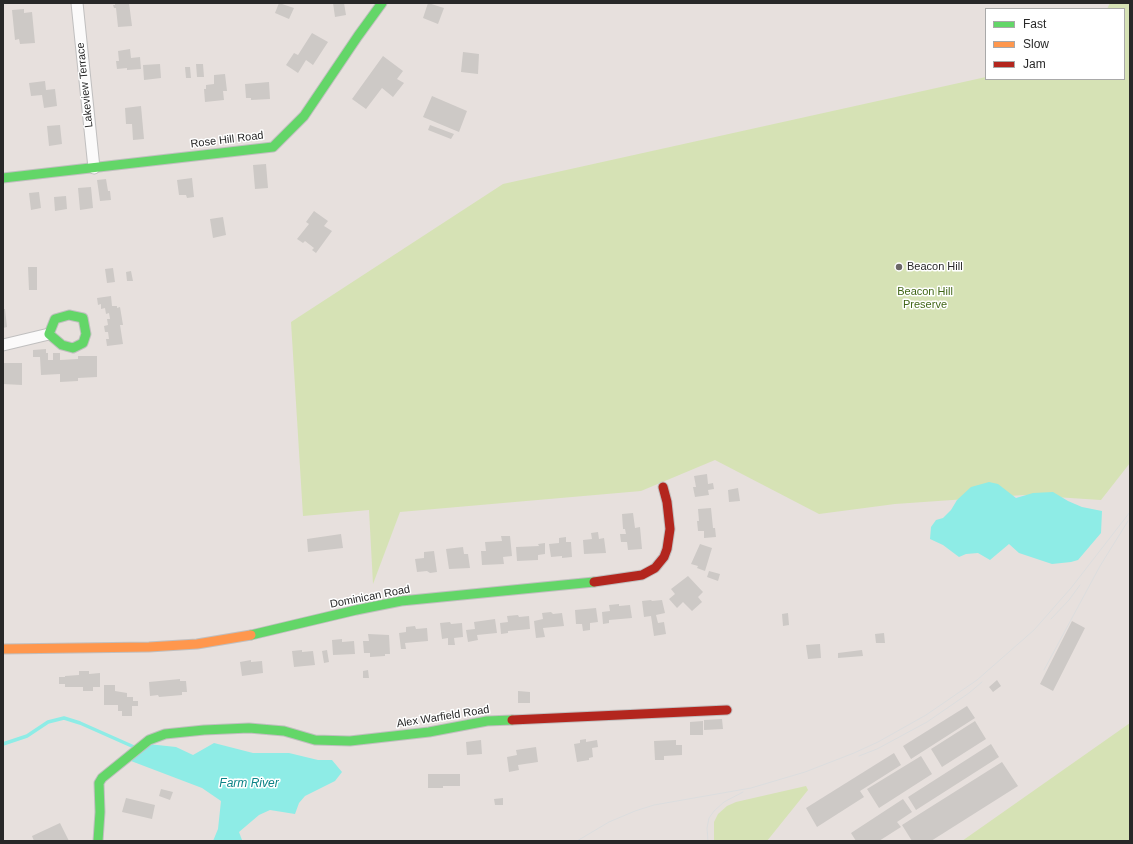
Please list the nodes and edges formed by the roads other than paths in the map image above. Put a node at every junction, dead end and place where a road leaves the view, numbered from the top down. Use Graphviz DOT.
graph roads {
  1 [pos="77,3"];
  2 [pos="382,3"];
  3 [pos="94,168"];
  4 [pos="3,178"];
  5 [pos="49,334"];
  6 [pos="3,346"];
  7 [pos="663,487"];
  8 [pos="3,650"];
  9 [pos="727,710"];
  10 [pos="98,841"];
  1 -- 3 [label="street, Lakeview Terrace"];
  2 -- 3 [label="street, Rose Hill Road"];
  3 -- 4 [label="street, Rose Hill Road"];
  5 -- 6 [label="street"];
  7 -- 8 [label="street, Dominican Road"];
  9 -- 10 [label="street, Alex Warfield Road"];
}
